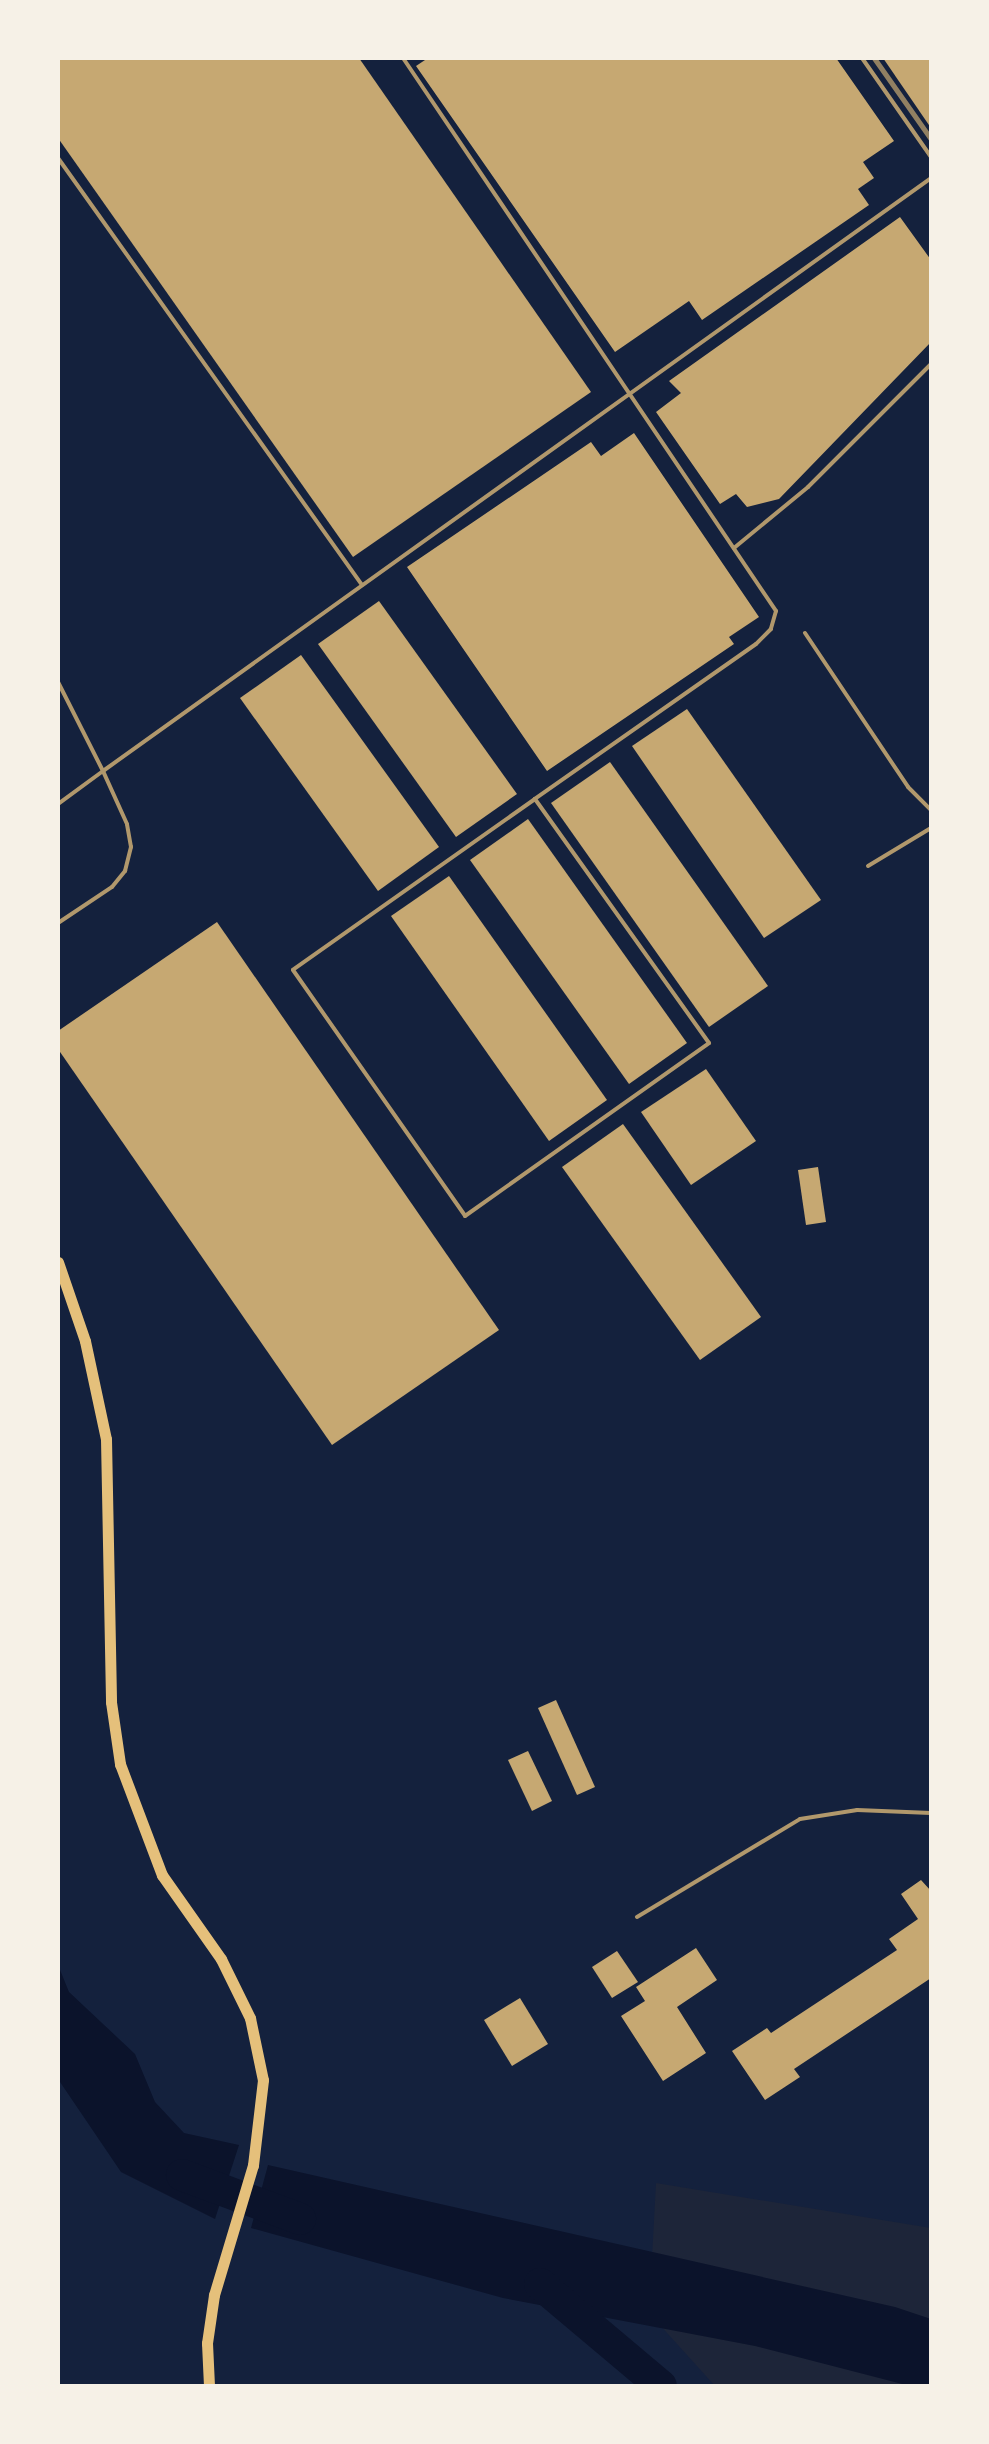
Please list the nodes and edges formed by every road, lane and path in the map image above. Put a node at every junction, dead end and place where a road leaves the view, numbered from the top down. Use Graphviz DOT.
graph roads {
  1 [pos="403,58"];
  2 [pos="862,58"];
  3 [pos="931,157"];
  4 [pos="58,158"];
  5 [pos="931,178"];
  6 [pos="931,364"];
  7 [pos="630,391"];
  8 [pos="734,548"];
  9 [pos="362,585"];
  10 [pos="805,633"];
  11 [pos="58,682"];
  12 [pos="103,771"];
  13 [pos="535,799"];
  14 [pos="58,804"];
  15 [pos="931,810"];
  16 [pos="931,828"];
  17 [pos="868,866"];
  18 [pos="58,923"];
  19 [pos="58,1262"];
  20 [pos="931,1813"];
  21 [pos="637,1917"];
  22 [pos="209,2386"];
  1 -- 7 [label="lane"];
  2 -- 3 [label="lane"];
  4 -- 9 [label="lane"];
  5 -- 7 [label="lane"];
  6 -- 8 [label="lane"];
  7 -- 8 [label="lane"];
  7 -- 9 [label="lane"];
  8 -- 13 [label="lane"];
  9 -- 12 [label="lane"];
  10 -- 15 [label="lane"];
  11 -- 12 [label="lane"];
  12 -- 14 [label="lane"];
  12 -- 18 [label="lane"];
  13 -- 13 [label="lane"];
  16 -- 17 [label="lane"];
  19 -- 22 [label="main road"];
  20 -- 21 [label="lane"];
}
